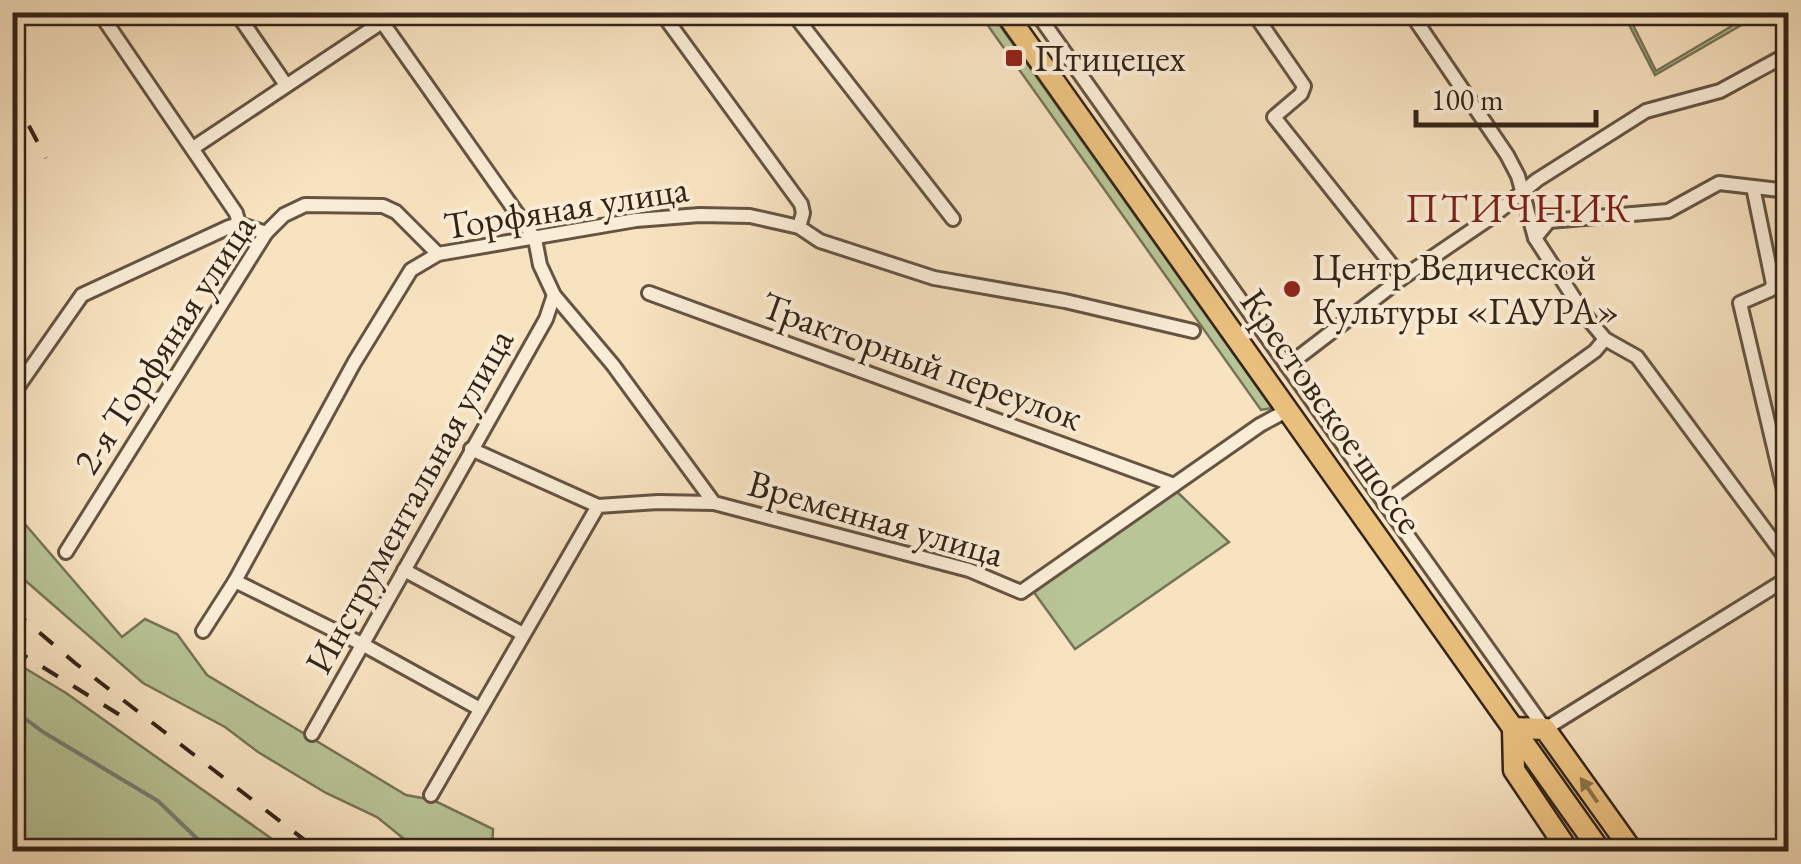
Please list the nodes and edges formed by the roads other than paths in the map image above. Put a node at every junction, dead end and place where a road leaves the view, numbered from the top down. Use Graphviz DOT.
graph roads {
  1 [pos="98,12"];
  2 [pos="236,12"];
  3 [pos="397,12"];
  4 [pos="661,12"];
  5 [pos="792,12"];
  6 [pos="1005,12"];
  7 [pos="1036,12"];
  8 [pos="1253,12"];
  9 [pos="1410,12"];
  10 [pos="378,17"];
  11 [pos="1788,54"];
  12 [pos="286,85"];
  13 [pos="193,148"];
  14 [pos="1753,187"];
  15 [pos="1788,191"];
  16 [pos="1521,195"];
  17 [pos="953,220"];
  18 [pos="239,224"];
  19 [pos="799,227"];
  20 [pos="266,233"];
  21 [pos="1535,238"];
  22 [pos="535,239"];
  23 [pos="438,254"];
  24 [pos="1402,278"];
  25 [pos="649,293"];
  26 [pos="554,294"];
  27 [pos="1193,331"];
  28 [pos="1605,339"];
  29 [pos="1286,366"];
  30 [pos="12,395"];
  31 [pos="1288,410"];
  32 [pos="472,450"];
  33 [pos="1174,485"];
  34 [pos="714,503"];
  35 [pos="1384,503"];
  36 [pos="598,506"];
  37 [pos="1788,507"];
  38 [pos="66,552"];
  39 [pos="1788,561"];
  40 [pos="404,570"];
  41 [pos="1788,578"];
  42 [pos="235,581"];
  43 [pos="203,631"];
  44 [pos="523,634"];
  45 [pos="362,644"];
  46 [pos="480,709"];
  47 [pos="1513,728"];
  48 [pos="1545,729"];
  49 [pos="312,734"];
  50 [pos="431,795"];
  51 [pos="1569,852"];
  52 [pos="1601,852"];
  53 [pos="1633,852"];
  1 -- 13 [label="street"];
  2 -- 12 [label="street"];
  3 -- 10 [label="street"];
  4 -- 19 [label="street"];
  5 -- 17 [label="street"];
  6 -- 31 [label="main road, Крестовское шоссе"];
  7 -- 29 [label="street"];
  8 -- 24 [label="street"];
  9 -- 16 [label="street"];
  10 -- 12 [label="street"];
  10 -- 22 [label="street, Временная улица"];
  11 -- 16 [label="street"];
  12 -- 13 [label="street"];
  13 -- 18 [label="street"];
  14 -- 15 [label="street"];
  14 -- 21 [label="street"];
  14 -- 37 [label="street"];
  16 -- 21 [label="street"];
  16 -- 24 [label="street"];
  18 -- 20 [label="street"];
  18 -- 30 [label="street"];
  19 -- 22 [label="street, Торфяная улица"];
  19 -- 27 [label="street, Торфяная улица"];
  20 -- 23 [label="street, 2-я Торфяная улица"];
  20 -- 38 [label="street, 2-я Торфяная улица"];
  21 -- 28 [label="street"];
  22 -- 23 [label="street, Торфяная улица"];
  22 -- 26 [label="street, Временная улица"];
  23 -- 42 [label="street, Торфяная улица"];
  24 -- 29 [label="street"];
  25 -- 33 [label="street, Тракторный переулок"];
  26 -- 32 [label="street, Инструментальная улица"];
  26 -- 34 [label="street, Временная улица"];
  28 -- 35 [label="street"];
  28 -- 39 [label="street"];
  29 -- 35 [label="street"];
  31 -- 33 [label="street, Временная улица"];
  31 -- 47 [label="main road, Крестовское шоссе"];
  32 -- 36 [label="street"];
  32 -- 40 [label="street, Инструментальная улица"];
  33 -- 34 [label="street, Временная улица"];
  34 -- 36 [label="street"];
  35 -- 48 [label="street"];
  36 -- 44 [label="street"];
  40 -- 44 [label="street"];
  40 -- 45 [label="street, Инструментальная улица"];
  41 -- 48 [label="street"];
  42 -- 43 [label="street, Торфяная улица"];
  42 -- 45 [label="street"];
  44 -- 46 [label="street"];
  45 -- 46 [label="street"];
  45 -- 49 [label="street, Инструментальная улица"];
  46 -- 50 [label="street"];
  47 -- 48 [label="main road"];
  47 -- 51 [label="main road"];
  47 -- 52 [label="main road, Крестовское шоссе"];
  53 -- 48 [label="main road, one-way"];
}
